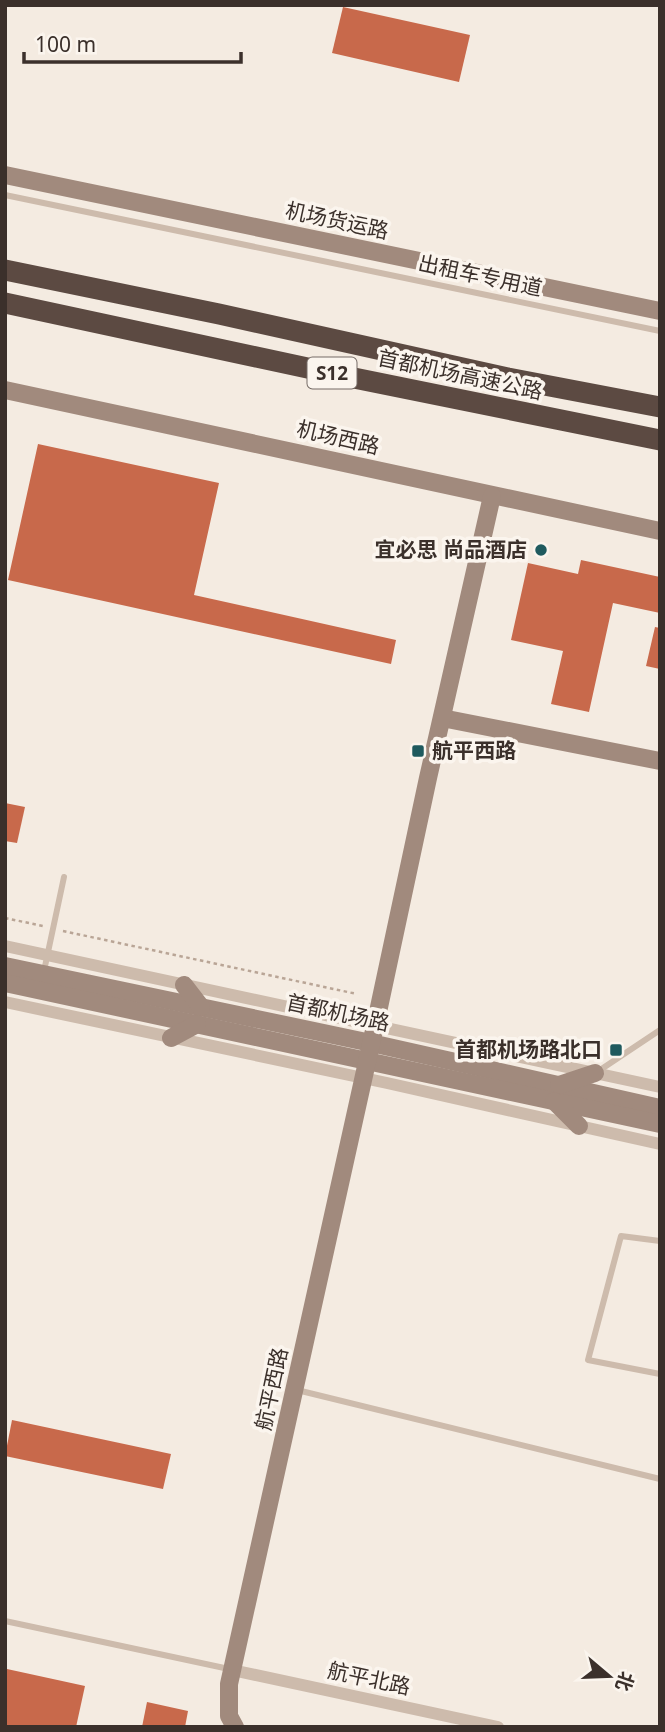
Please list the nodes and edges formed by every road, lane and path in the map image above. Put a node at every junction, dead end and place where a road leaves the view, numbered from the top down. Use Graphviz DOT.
graph roads {
  1 [pos="5,175"];
  2 [pos="5,195"];
  3 [pos="5,270"];
  4 [pos="5,303"];
  5 [pos="660,312"];
  6 [pos="660,331"];
  7 [pos="5,390"];
  8 [pos="660,407"];
  9 [pos="594,428"];
  10 [pos="660,440"];
  11 [pos="660,453"];
  12 [pos="492,496"];
  13 [pos="660,531"];
  14 [pos="442,718"];
  15 [pos="660,761"];
  16 [pos="64,877"];
  17 [pos="5,918"];
  18 [pos="53,929"];
  19 [pos="5,946"];
  20 [pos="47,956"];
  21 [pos="5,966"];
  22 [pos="42,982"];
  23 [pos="5,983"];
  24 [pos="184,985"];
  25 [pos="357,994"];
  26 [pos="5,1002"];
  27 [pos="199,1016"];
  28 [pos="660,1030"];
  29 [pos="171,1038"];
  30 [pos="371,1043"];
  31 [pos="595,1073"];
  32 [pos="363,1079"];
  33 [pos="660,1087"];
  34 [pos="556,1093"];
  35 [pos="660,1108"];
  36 [pos="660,1124"];
  37 [pos="579,1126"];
  38 [pos="660,1144"];
  39 [pos="660,1241"];
  40 [pos="660,1374"];
  41 [pos="295,1390"];
  42 [pos="660,1479"];
  43 [pos="5,1620"];
  44 [pos="232,1670"];
  45 [pos="235,1727"];
  46 [pos="498,1727"];
  1 -- 5 [label="street, 机场货运路"];
  2 -- 6 [label="lane, 出租车专用道"];
  3 -- 8 [label="highway, 首都机场高速公路 / S12"];
  4 -- 9 [label="highway, 首都机场高速公路 / S12"];
  7 -- 12 [label="street, 机场西路"];
  9 -- 10 [label="highway, 首都机场高速公路 / S12"];
  9 -- 11 [label="highway"];
  12 -- 13 [label="street, 机场西路"];
  12 -- 14 [label="street, 航平西路"];
  14 -- 15 [label="street"];
  14 -- 30 [label="street, 航平西路"];
  16 -- 18 [label="lane"];
  17 -- 18 [label="path"];
  18 -- 20 [label="lane"];
  18 -- 25 [label="path"];
  19 -- 20 [label="street, 首都机场路"];
  20 -- 22 [label="lane"];
  20 -- 24 [label="street, 首都机场路"];
  21 -- 22 [label="street, 首都机场路"];
  22 -- 23 [label="street, 首都机场路"];
  22 -- 27 [label="street, 首都机场路"];
  24 -- 27 [label="street"];
  24 -- 30 [label="street, 首都机场路"];
  26 -- 29 [label="street"];
  27 -- 29 [label="street"];
  27 -- 30 [label="street, 首都机场路"];
  28 -- 31 [label="lane"];
  29 -- 32 [label="street"];
  30 -- 31 [label="street, 首都机场路"];
  30 -- 32 [label="street, 航平西路"];
  30 -- 34 [label="street, 首都机场路"];
  31 -- 33 [label="street, 首都机场路"];
  31 -- 34 [label="street"];
  32 -- 37 [label="street"];
  32 -- 41 [label="street, 航平西路"];
  34 -- 35 [label="street, 首都机场路"];
  34 -- 36 [label="street, 首都机场路"];
  34 -- 37 [label="street"];
  37 -- 38 [label="street"];
  39 -- 40 [label="lane"];
  41 -- 42 [label="lane"];
  41 -- 44 [label="street, 航平西路"];
  43 -- 44 [label="lane"];
  44 -- 45 [label="street, 航平西路"];
  44 -- 46 [label="street, 航平北路"];
}
